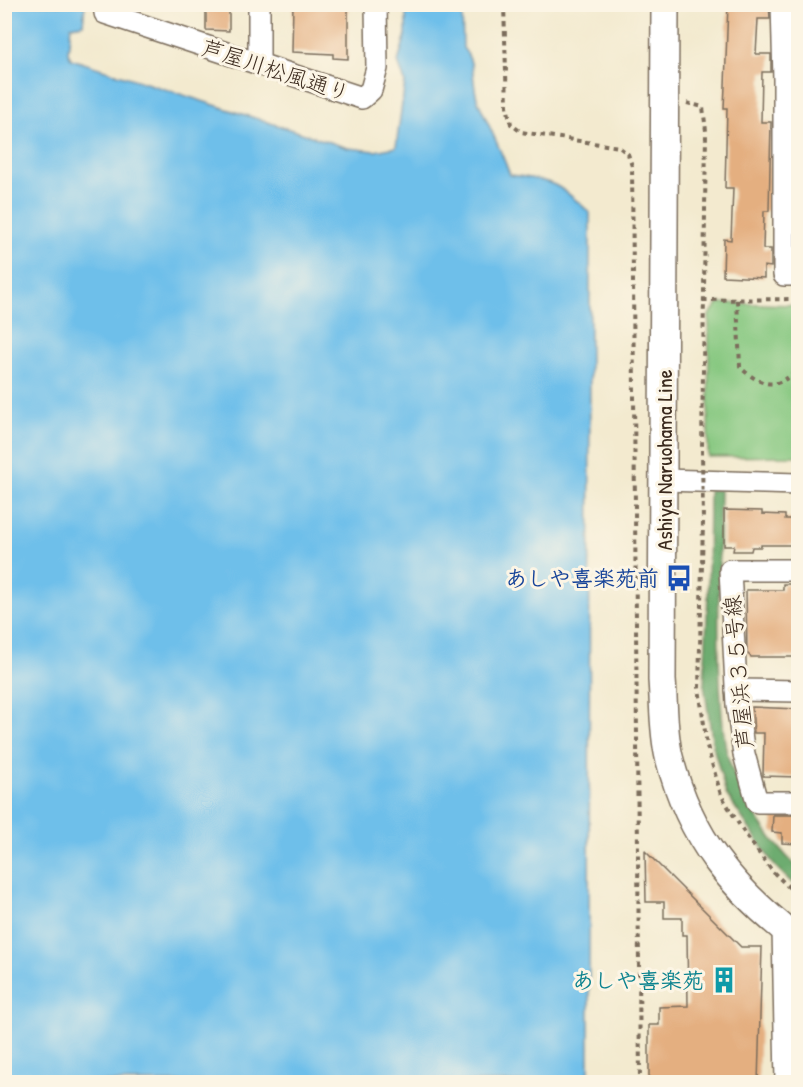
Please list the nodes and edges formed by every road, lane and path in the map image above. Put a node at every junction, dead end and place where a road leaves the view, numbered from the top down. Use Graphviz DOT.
graph roads {
  1 [pos="104,4"];
  2 [pos="259,4"];
  3 [pos="376,4"];
  4 [pos="504,4"];
  5 [pos="665,4"];
  6 [pos="782,4"];
  7 [pos="259,64"];
  8 [pos="686,103"];
  9 [pos="798,275"];
  10 [pos="798,299"];
  11 [pos="703,300"];
  12 [pos="737,300"];
  13 [pos="798,367"];
  14 [pos="664,480"];
  15 [pos="798,484"];
  16 [pos="703,522"];
  17 [pos="798,570"];
  18 [pos="736,690"];
  19 [pos="798,691"];
  20 [pos="798,802"];
  21 [pos="791,934"];
  22 [pos="640,1083"];
  23 [pos="786,1083"];
  1 -- 7 [label="street, 芦屋川松風通り"];
  2 -- 7 [label="street"];
  3 -- 7 [label="street, 芦屋川松風通り"];
  4 -- 22 [label="path"];
  5 -- 14 [label="main road, Ashiya Naruohama Line"];
  6 -- 9 [label="street"];
  8 -- 11 [label="path"];
  10 -- 12 [label="path"];
  11 -- 12 [label="path"];
  11 -- 16 [label="path, bridge"];
  12 -- 13 [label="path"];
  14 -- 15 [label="street"];
  14 -- 21 [label="main road, Ashiya Naruohama Line"];
  17 -- 18 [label="street, 芦屋浜３５号線"];
  18 -- 19 [label="street"];
  18 -- 20 [label="street, 芦屋浜３５号線"];
  21 -- 23 [label="street"];
}
